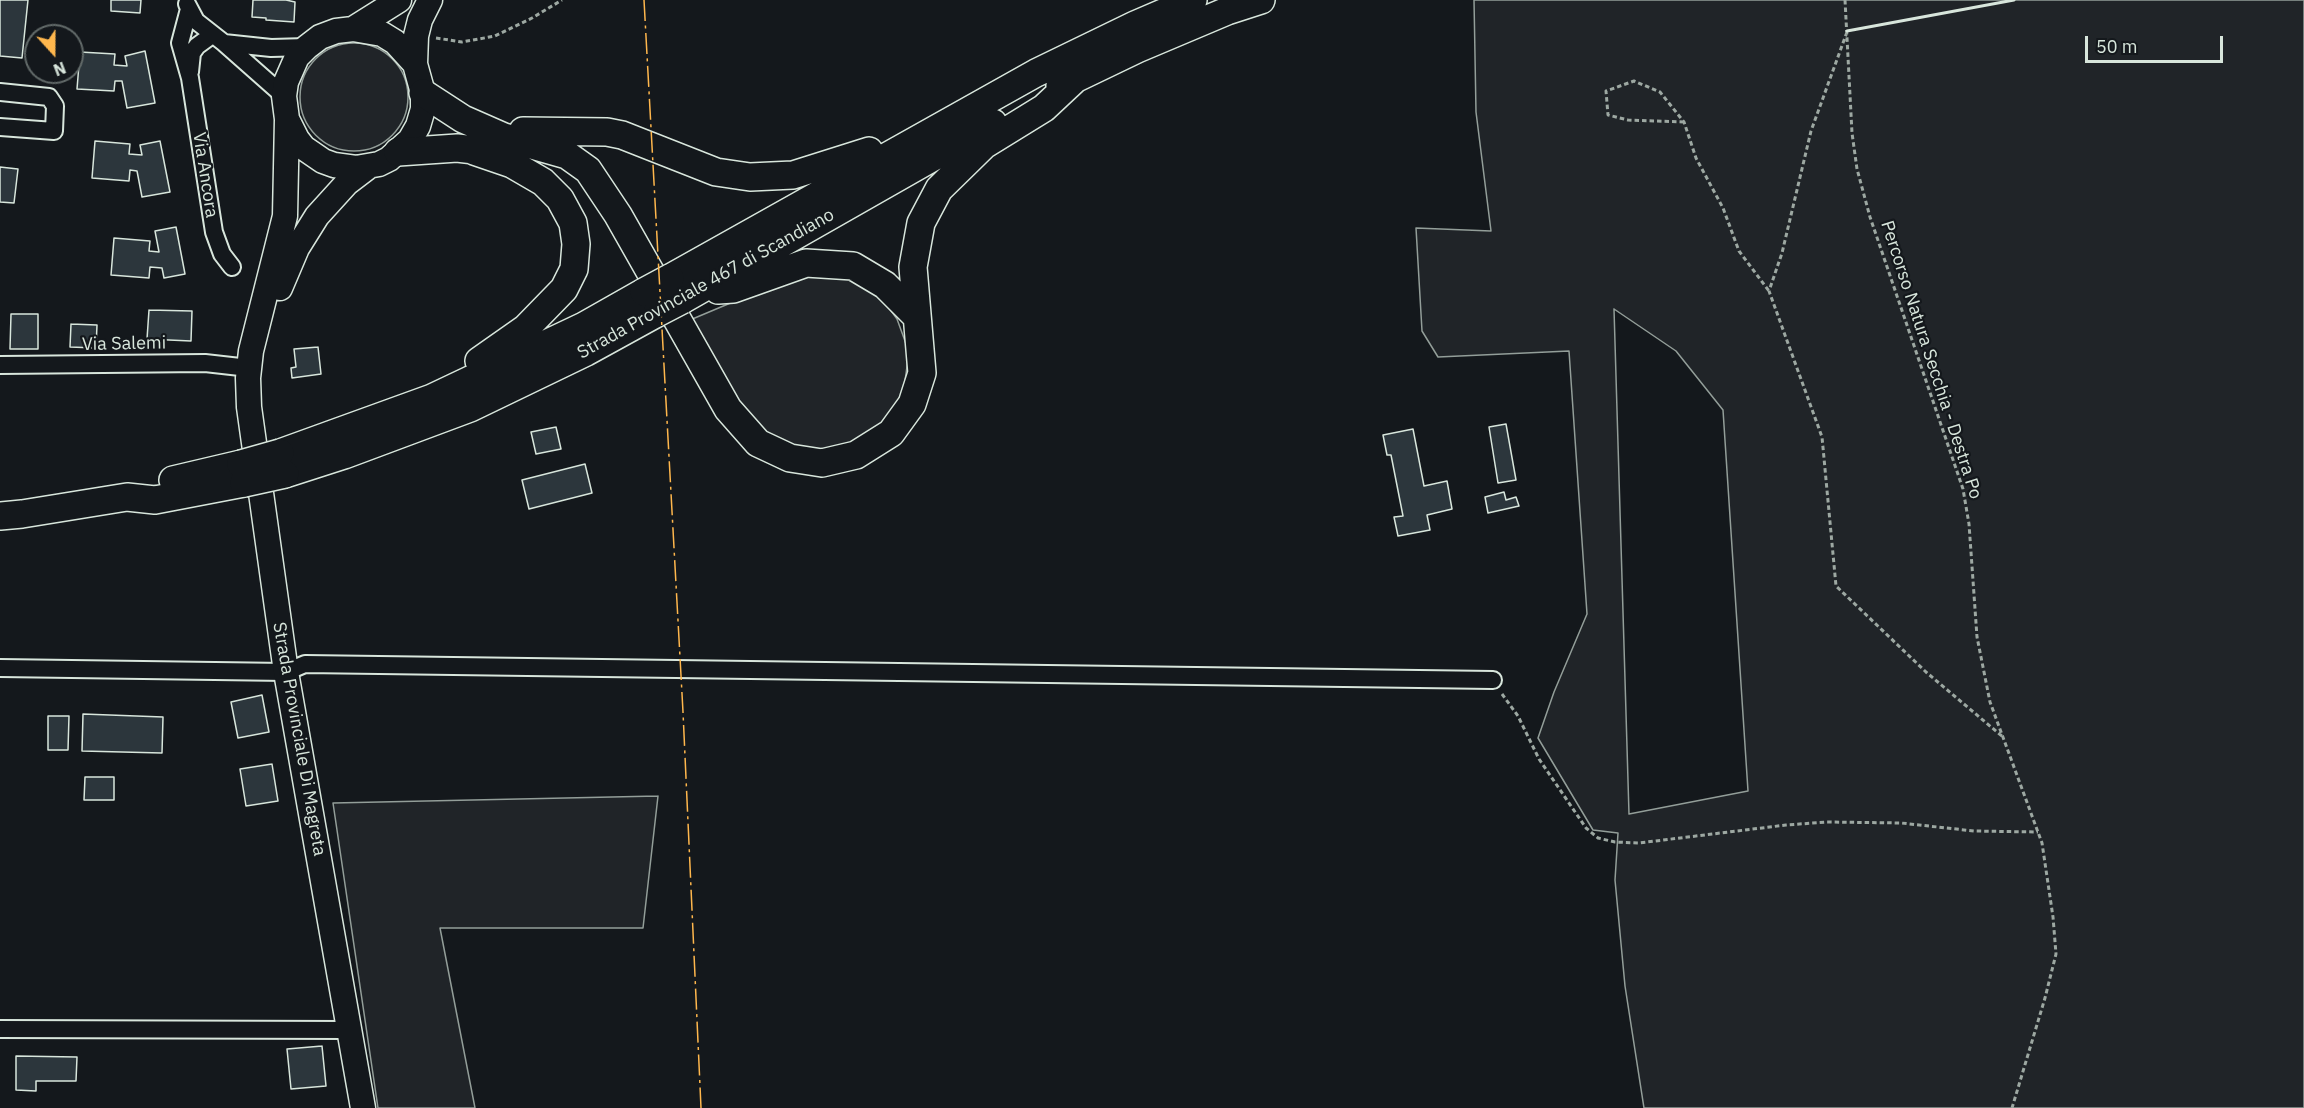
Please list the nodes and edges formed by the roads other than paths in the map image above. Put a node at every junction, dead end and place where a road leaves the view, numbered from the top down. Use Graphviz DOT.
graph roads {
  1 [pos="399,0"];
  2 [pos="430,0"];
  3 [pos="1193,0"];
  4 [pos="1261,0"];
  5 [pos="187,4"];
  6 [pos="353,28"];
  7 [pos="218,39"];
  8 [pos="307,47"];
  9 [pos="415,64"];
  10 [pos="190,78"];
  11 [pos="1075,79"];
  12 [pos="0,92"];
  13 [pos="423,93"];
  14 [pos="285,107"];
  15 [pos="463,119"];
  16 [pos="0,127"];
  17 [pos="926,133"];
  18 [pos="474,150"];
  19 [pos="398,152"];
  20 [pos="368,167"];
  21 [pos="611,204"];
  22 [pos="232,267"];
  23 [pos="682,290"];
  24 [pos="651,303"];
  25 [pos="916,316"];
  26 [pos="0,365"];
  27 [pos="249,368"];
  28 [pos="432,398"];
  29 [pos="283,464"];
  30 [pos="0,516"];
  31 [pos="0,668"];
  32 [pos="286,672"];
  33 [pos="1493,680"];
  34 [pos="0,1029"];
  35 [pos="348,1030"];
  36 [pos="363,1108"];
  1 -- 6 [label="main road"];
  2 -- 9 [label="main road"];
  3 -- 17 [label="main road, Strada Provinciale 467 di Scandiano"];
  4 -- 11 [label="main road, Strada Provinciale 467 di Scandiano"];
  5 -- 7 [label="street, Via Ancora"];
  5 -- 10 [label="street, Via Ancora"];
  6 -- 8 [label="main road, Via Ancora"];
  6 -- 9 [label="main road, Via Ancora"];
  7 -- 8 [label="street, Via Ancora"];
  7 -- 10 [label="street, Via Ancora"];
  7 -- 14 [label="street, Via Ancora"];
  8 -- 14 [label="main road, Via Ancora"];
  9 -- 13 [label="main road, Via Ancora"];
  10 -- 22 [label="street, Via Ancora"];
  11 -- 23 [label="main road, Strada Provinciale 467 di Scandiano"];
  11 -- 25 [label="main road"];
  12 -- 16 [label="street"];
  13 -- 15 [label="main road"];
  13 -- 19 [label="main road, Via Ancora"];
  14 -- 20 [label="main road, Via Ancora"];
  14 -- 27 [label="main road"];
  15 -- 17 [label="main road"];
  15 -- 21 [label="main road"];
  17 -- 23 [label="main road, Strada Provinciale 467 di Scandiano"];
  18 -- 19 [label="main road"];
  18 -- 21 [label="main road"];
  18 -- 28 [label="main road"];
  19 -- 20 [label="main road, Via Ancora"];
  20 -- 27 [label="main road"];
  21 -- 25 [label="main road"];
  23 -- 24 [label="main road, Strada Provinciale 467 di Scandiano, bridge"];
  23 -- 25 [label="main road"];
  24 -- 28 [label="main road, Strada Provinciale 467 di Scandiano"];
  24 -- 29 [label="main road, Strada Provinciale 467 di Scandiano"];
  26 -- 27 [label="street, Via Salemi"];
  27 -- 32 [label="main road, Strada Provinciale Di Magreta"];
  28 -- 29 [label="main road, Strada Provinciale 467 di Scandiano"];
  29 -- 30 [label="main road, Strada Provinciale 467 di Scandiano, bridge"];
  31 -- 32 [label="street"];
  32 -- 33 [label="street"];
  32 -- 35 [label="main road, Strada Provinciale Di Magreta"];
  34 -- 35 [label="street"];
  35 -- 36 [label="main road, Strada Provinciale Di Magreta"];
}
